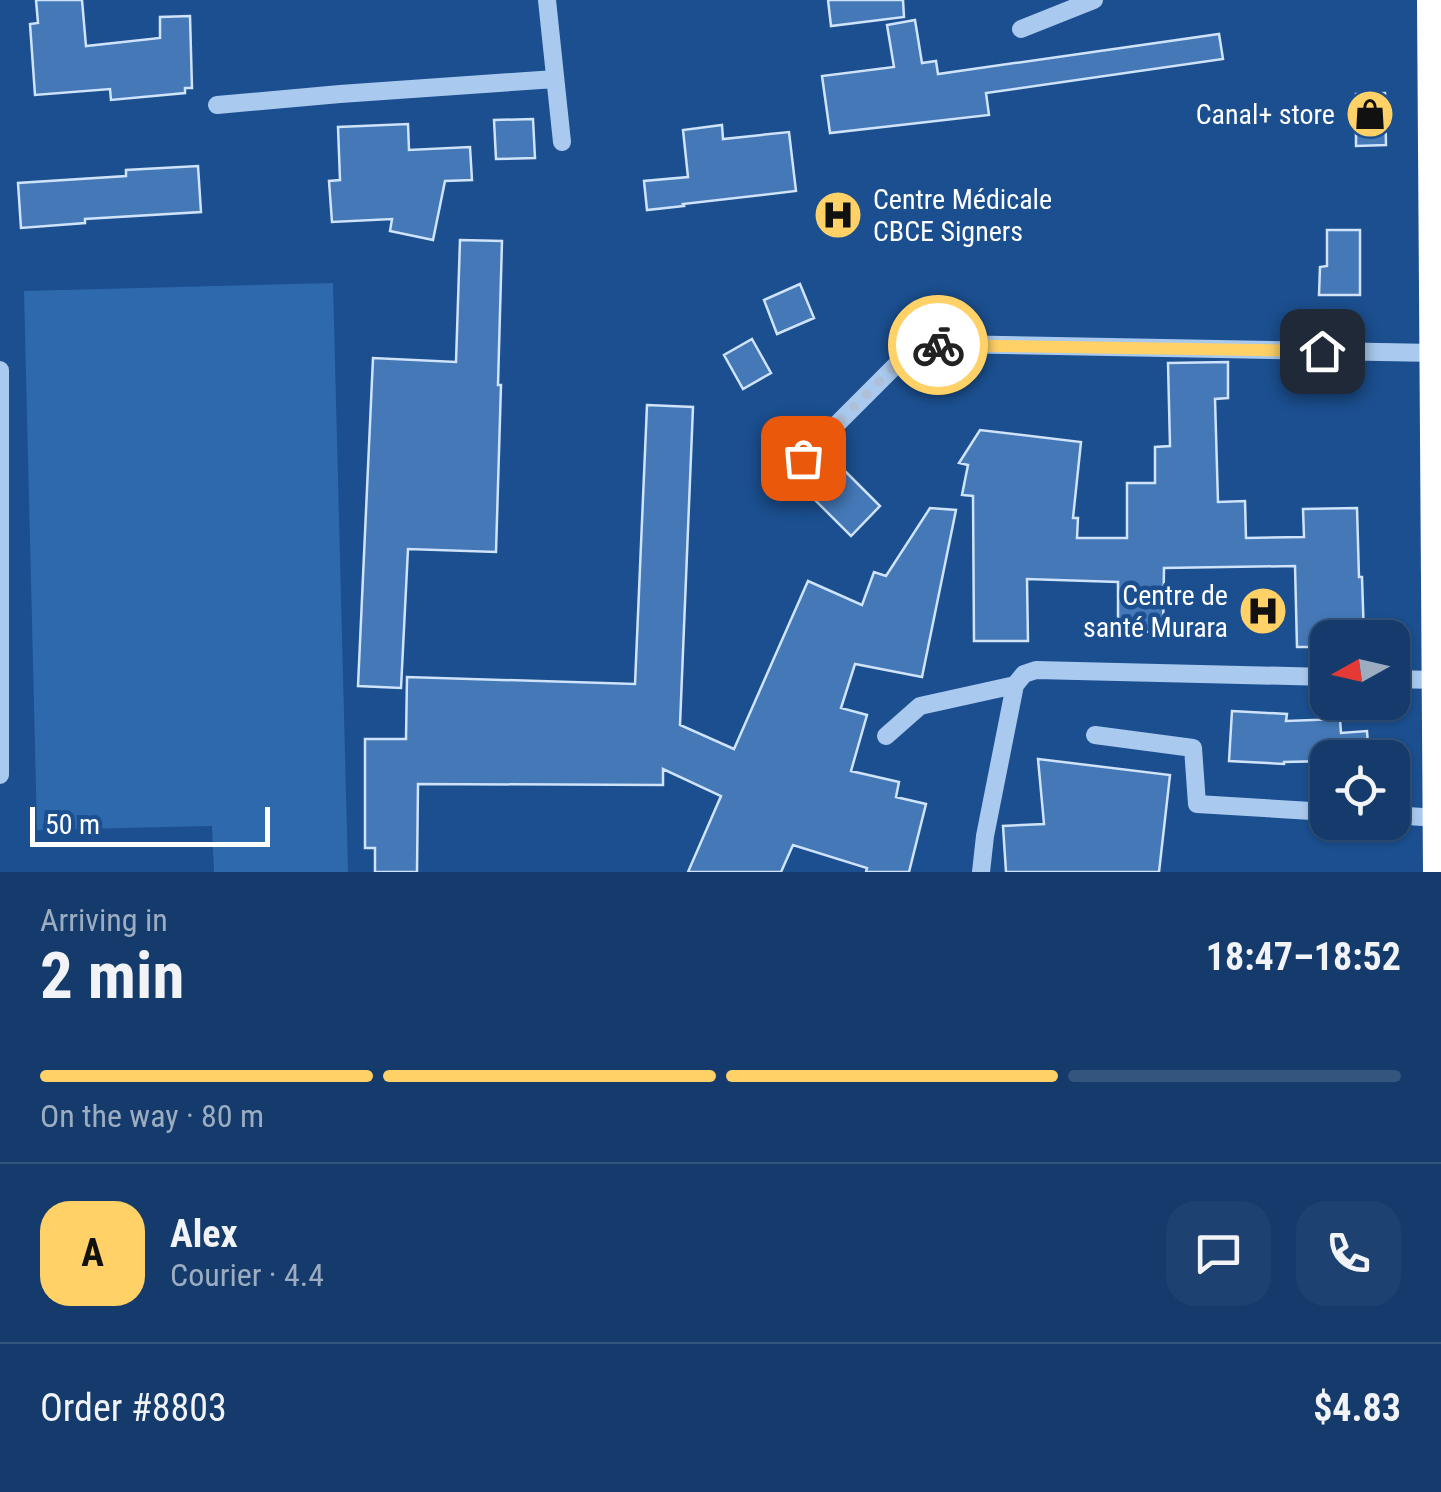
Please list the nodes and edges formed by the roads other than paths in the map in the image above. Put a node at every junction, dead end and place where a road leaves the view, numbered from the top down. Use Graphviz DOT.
graph roads {
  1 [pos="547,0"];
  2 [pos="1094,0"];
  3 [pos="1432,0"];
  4 [pos="1021,28"];
  5 [pos="555,80"];
  6 [pos="1437,93"];
  7 [pos="217,105"];
  8 [pos="562,142"];
  9 [pos="1435,353"];
  10 [pos="0,370"];
  11 [pos="803,458"];
  12 [pos="1310,677"];
  13 [pos="1410,679"];
  14 [pos="1435,680"];
  15 [pos="1016,685"];
  16 [pos="1095,735"];
  17 [pos="886,736"];
  18 [pos="0,775"];
  19 [pos="1310,811"];
  20 [pos="1410,816"];
  21 [pos="1438,818"];
  22 [pos="981,872"];
  23 [pos="1438,872"];
  1 -- 5 [label="street"];
  2 -- 4 [label="street"];
  3 -- 6 [label="highway"];
  5 -- 7 [label="street"];
  5 -- 8 [label="street"];
  6 -- 9 [label="highway"];
  9 -- 11 [label="street"];
  9 -- 14 [label="highway"];
  10 -- 18 [label="street"];
  12 -- 15 [label="street"];
  13 -- 14 [label="street"];
  14 -- 21 [label="highway"];
  15 -- 17 [label="street"];
  15 -- 22 [label="street"];
  16 -- 19 [label="street"];
  20 -- 21 [label="street"];
  21 -- 23 [label="highway"];
}
